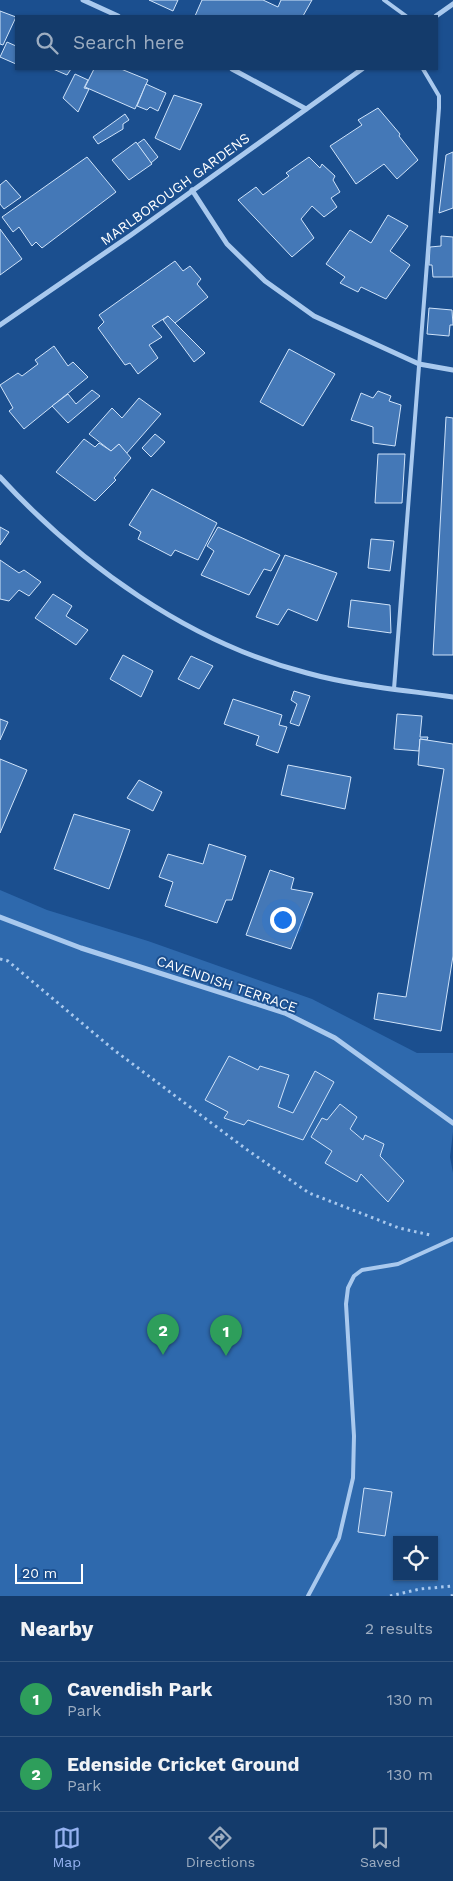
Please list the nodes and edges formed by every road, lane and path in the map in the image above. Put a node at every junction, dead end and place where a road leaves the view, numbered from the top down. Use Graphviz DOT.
graph roads {
  1 [pos="83,0"];
  2 [pos="384,0"];
  3 [pos="453,4"];
  4 [pos="116,15"];
  5 [pos="405,15"];
  6 [pos="437,15"];
  7 [pos="234,70"];
  8 [pos="361,70"];
  9 [pos="423,70"];
  10 [pos="306,109"];
  11 [pos="192,190"];
  12 [pos="0,325"];
  13 [pos="419,364"];
  14 [pos="453,370"];
  15 [pos="0,476"];
  16 [pos="394,689"];
  17 [pos="453,697"];
  18 [pos="0,917"];
  19 [pos="0,959"];
  20 [pos="453,1123"];
  21 [pos="453,1239"];
  22 [pos="453,1586"];
  23 [pos="308,1596"];
  24 [pos="390,1596"];
  1 -- 4 [label="street"];
  2 -- 5 [label="lane"];
  3 -- 6 [label="street"];
  7 -- 10 [label="street"];
  8 -- 10 [label="street, MARLBOROUGH GARDENS"];
  9 -- 13 [label="lane"];
  10 -- 11 [label="street, MARLBOROUGH GARDENS"];
  11 -- 12 [label="street, MARLBOROUGH GARDENS"];
  11 -- 13 [label="street"];
  13 -- 14 [label="street"];
  13 -- 16 [label="lane"];
  15 -- 16 [label="street"];
  16 -- 17 [label="street"];
  18 -- 20 [label="street, CAVENDISH TERRACE"];
  19 -- 21 [label="path"];
  21 -- 23 [label="lane"];
  22 -- 24 [label="path"];
}
